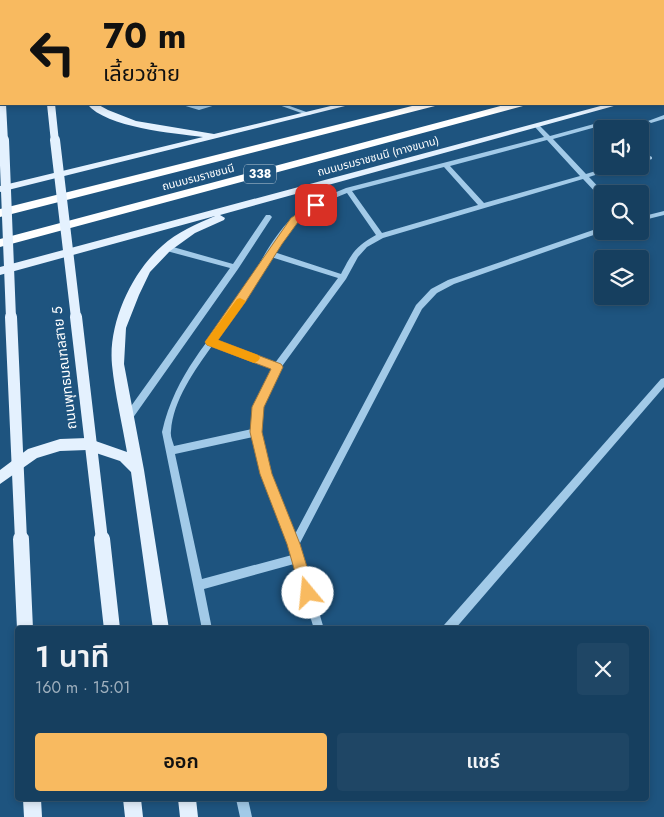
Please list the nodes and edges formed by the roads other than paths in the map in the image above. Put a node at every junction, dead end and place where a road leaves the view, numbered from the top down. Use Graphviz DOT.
graph roads {
  1 [pos="2,105"];
  2 [pos="51,105"];
  3 [pos="93,105"];
  4 [pos="186,105"];
  5 [pos="214,105"];
  6 [pos="282,105"];
  7 [pos="345,105"];
  8 [pos="427,105"];
  9 [pos="515,105"];
  10 [pos="613,105"];
  11 [pos="309,114"];
  12 [pos="664,117"];
  13 [pos="650,121"];
  14 [pos="537,126"];
  15 [pos="594,126"];
  16 [pos="219,136"];
  17 [pos="548,138"];
  18 [pos="446,164"];
  19 [pos="594,172"];
  20 [pos="584,175"];
  21 [pos="594,186"];
  22 [pos="0,189"];
  23 [pos="348,190"];
  24 [pos="251,204"];
  25 [pos="483,207"];
  26 [pos="0,213"];
  27 [pos="664,213"];
  28 [pos="268,217"];
  29 [pos="649,217"];
  30 [pos="594,233"];
  31 [pos="380,236"];
  32 [pos="0,243"];
  33 [pos="166,248"];
  34 [pos="270,254"];
  35 [pos="236,267"];
  36 [pos="0,271"];
  37 [pos="343,277"];
  38 [pos="211,342"];
  39 [pos="277,367"];
  40 [pos="664,381"];
  41 [pos="127,419"];
  42 [pos="256,432"];
  43 [pos="171,451"];
  44 [pos="137,470"];
  45 [pos="0,478"];
  46 [pos="294,544"];
  47 [pos="298,558"];
  48 [pos="198,584"];
  49 [pos="25,626"];
  50 [pos="112,626"];
  51 [pos="161,626"];
  52 [pos="206,626"];
  53 [pos="317,626"];
  54 [pos="451,626"];
  55 [pos="32,801"];
  56 [pos="132,801"];
  57 [pos="242,801"];
  58 [pos="33,817"];
  59 [pos="134,817"];
  60 [pos="246,817"];
  1 -- 49 [label="main road, bridge"];
  2 -- 50 [label="main road, ถนนพุทธมณฑลสาย 5, bridge"];
  3 -- 16 [label="main road"];
  4 -- 5 [label="street"];
  6 -- 11 [label="street"];
  7 -- 11 [label="main road"];
  8 -- 26 [label="highway, ถนนบรมราชชนนี / 338"];
  9 -- 32 [label="highway, ถนนบรมราชชนนี / 338"];
  10 -- 14 [label="main road, ถนนบรมราชชนนี (ทางขนาน) / 338"];
  11 -- 16 [label="main road"];
  12 -- 13 [label="street"];
  14 -- 17 [label="street"];
  14 -- 24 [label="main road, ถนนบรมราชชนนี (ทางขนาน) / 338"];
  15 -- 17 [label="street"];
  16 -- 22 [label="main road"];
  17 -- 18 [label="street"];
  17 -- 20 [label="street"];
  18 -- 23 [label="street"];
  18 -- 25 [label="street"];
  19 -- 20 [label="street"];
  20 -- 21 [label="street"];
  20 -- 25 [label="street"];
  23 -- 31 [label="street"];
  23 -- 34 [label="street"];
  24 -- 33 [label="main road"];
  24 -- 36 [label="main road, ถนนบรมราชชนนี (ทางขนาน) / 338"];
  25 -- 31 [label="street"];
  27 -- 29 [label="street"];
  28 -- 35 [label="street"];
  30 -- 46 [label="street"];
  31 -- 37 [label="street"];
  33 -- 35 [label="street"];
  33 -- 41 [label="main road"];
  34 -- 37 [label="street"];
  34 -- 38 [label="street"];
  35 -- 41 [label="street"];
  37 -- 39 [label="street"];
  38 -- 39 [label="street"];
  38 -- 43 [label="street"];
  39 -- 42 [label="street"];
  40 -- 54 [label="street"];
  41 -- 44 [label="main road"];
  42 -- 43 [label="street"];
  42 -- 46 [label="street"];
  43 -- 48 [label="street"];
  44 -- 45 [label="main road"];
  44 -- 51 [label="main road"];
  46 -- 47 [label="street"];
  47 -- 48 [label="street"];
  47 -- 53 [label="street"];
  48 -- 52 [label="street"];
  55 -- 58 [label="main road"];
  56 -- 59 [label="main road"];
  57 -- 60 [label="street"];
}
